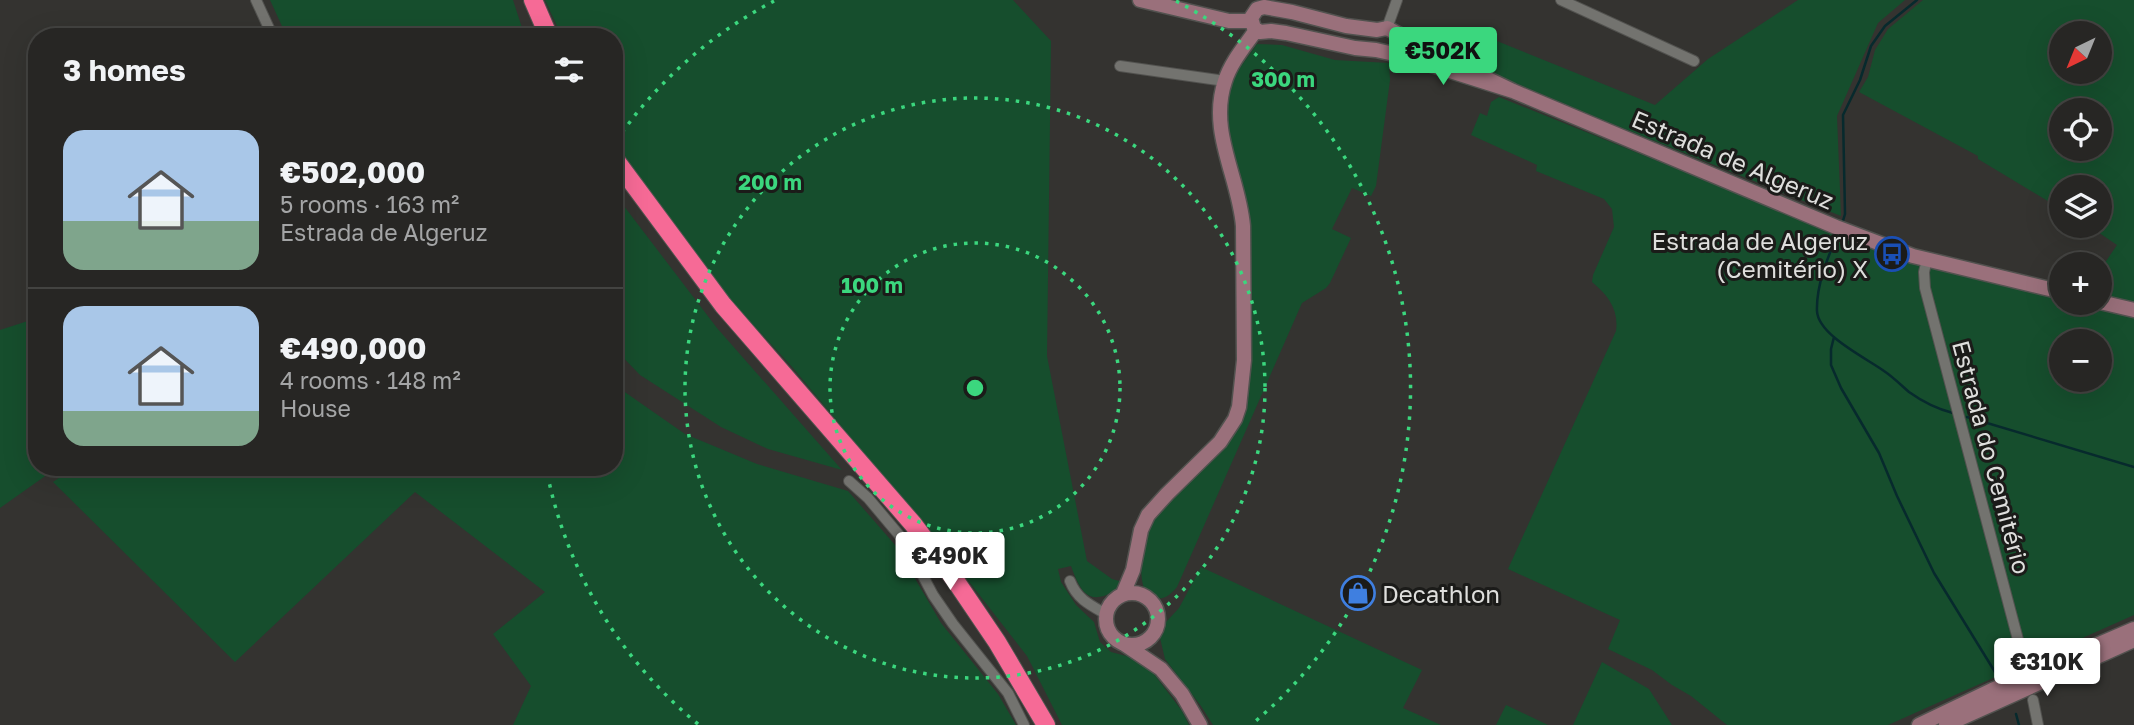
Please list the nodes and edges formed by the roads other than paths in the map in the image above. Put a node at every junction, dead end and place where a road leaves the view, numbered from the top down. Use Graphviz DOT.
graph roads {
  1 [pos="256,0"];
  2 [pos="533,0"];
  3 [pos="1140,0"];
  4 [pos="1397,0"];
  5 [pos="1561,0"];
  6 [pos="1262,5"];
  7 [pos="1254,26"];
  8 [pos="269,28"];
  9 [pos="545,28"];
  10 [pos="1385,29"];
  11 [pos="1271,31"];
  12 [pos="1379,51"];
  13 [pos="1694,61"];
  14 [pos="1120,66"];
  15 [pos="1225,81"];
  16 [pos="1513,91"];
  17 [pos="623,170"];
  18 [pos="1927,259"];
  19 [pos="2049,289"];
  20 [pos="2112,305"];
  21 [pos="2134,310"];
  22 [pos="849,481"];
  23 [pos="1133,570"];
  24 [pos="1070,581"];
  25 [pos="1123,594"];
  26 [pos="1140,594"];
  27 [pos="1106,614"];
  28 [pos="2134,628"];
  29 [pos="1150,638"];
  30 [pos="2134,640"];
  31 [pos="1124,644"];
  32 [pos="2025,666"];
  33 [pos="1161,669"];
  34 [pos="2033,700"];
  35 [pos="1024,725"];
  36 [pos="1046,725"];
  37 [pos="1200,725"];
  38 [pos="1919,725"];
  39 [pos="1946,725"];
  40 [pos="2038,725"];
  1 -- 8 [label="street"];
  2 -- 9 [label="highway"];
  3 -- 7 [label="main road, Estrada de Algeruz"];
  4 -- 10 [label="street"];
  5 -- 13 [label="street"];
  6 -- 7 [label="main road"];
  6 -- 10 [label="main road, Estrada de Algeruz"];
  6 -- 11 [label="main road"];
  7 -- 11 [label="main road, Estrada de Algeruz"];
  7 -- 15 [label="main road"];
  10 -- 12 [label="main road"];
  10 -- 16 [label="main road, Estrada de Algeruz"];
  11 -- 12 [label="main road, Estrada de Algeruz"];
  12 -- 16 [label="main road, Estrada de Algeruz"];
  14 -- 15 [label="street"];
  15 -- 23 [label="main road"];
  16 -- 18 [label="main road, Estrada de Algeruz"];
  17 -- 36 [label="highway"];
  18 -- 19 [label="main road, Estrada de Algeruz"];
  18 -- 32 [label="street, Estrada do Cemitério"];
  20 -- 21 [label="main road"];
  22 -- 35 [label="street"];
  23 -- 25 [label="main road"];
  23 -- 26 [label="main road"];
  24 -- 27 [label="street"];
  25 -- 26 [label="main road"];
  25 -- 27 [label="main road"];
  26 -- 29 [label="main road"];
  27 -- 31 [label="main road"];
  28 -- 38 [label="main road"];
  29 -- 31 [label="main road"];
  29 -- 33 [label="main road"];
  30 -- 39 [label="main road"];
  31 -- 33 [label="main road"];
  33 -- 37 [label="main road"];
  34 -- 40 [label="street"];
}
